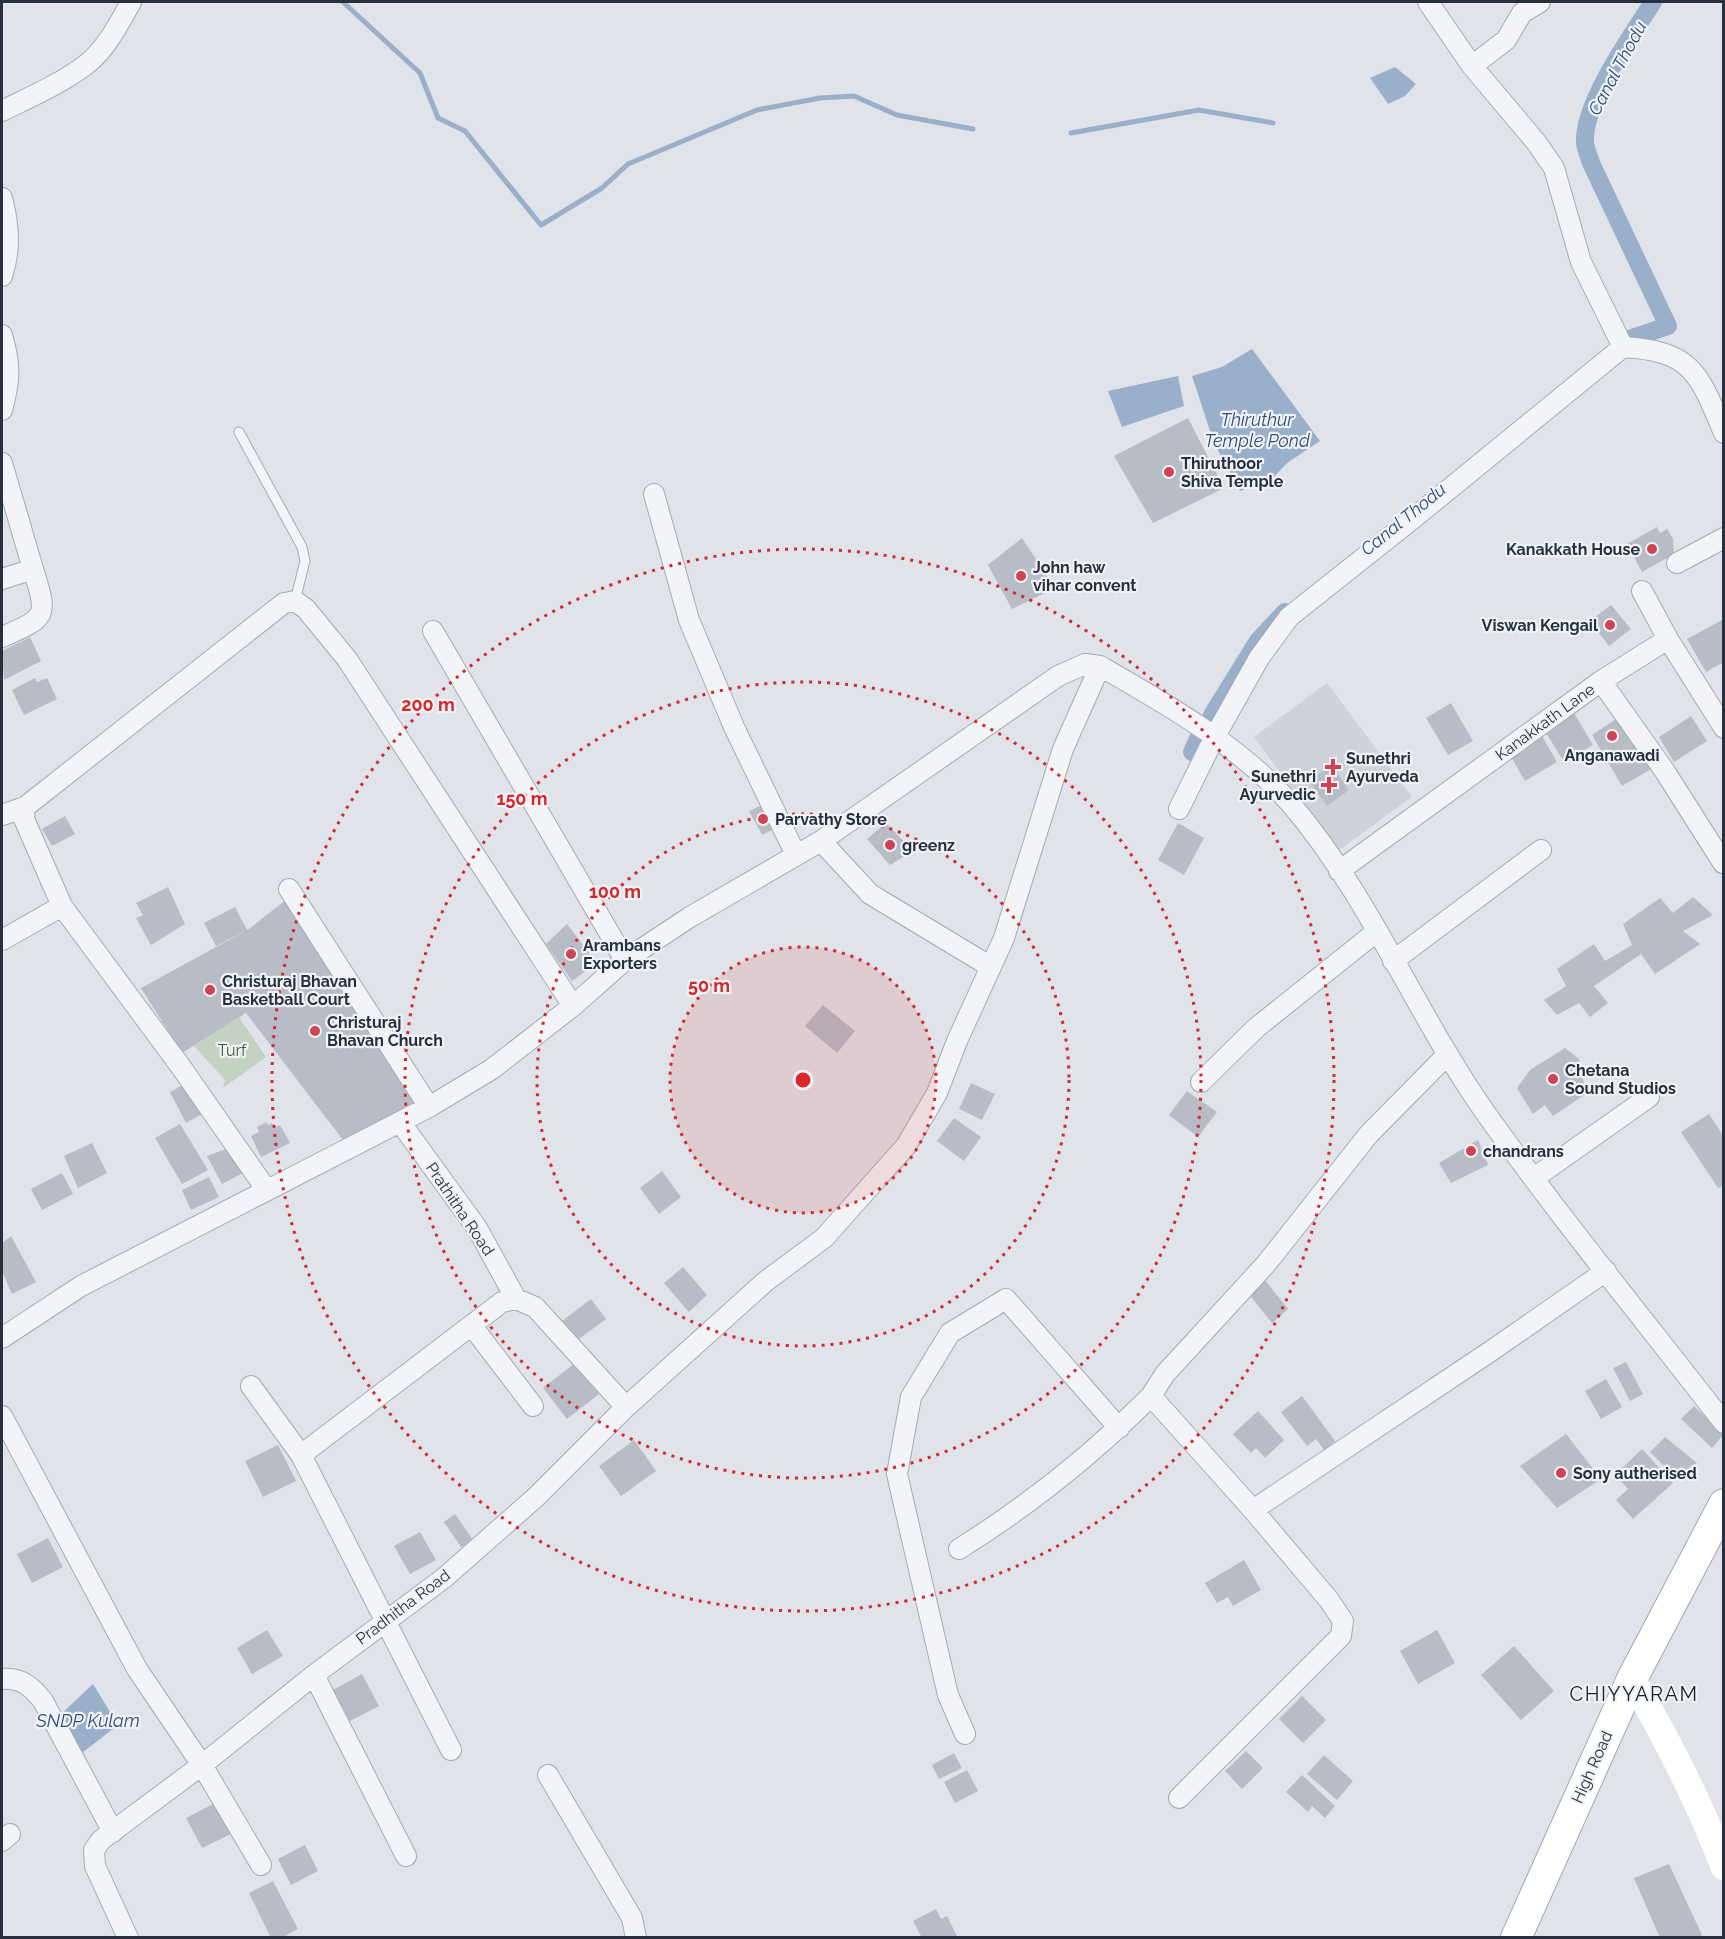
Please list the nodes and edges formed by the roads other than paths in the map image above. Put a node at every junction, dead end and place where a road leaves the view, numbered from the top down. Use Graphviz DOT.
graph roads {
  1 [pos="131,2"];
  2 [pos="1428,2"];
  3 [pos="1540,2"];
  4 [pos="1472,66"];
  5 [pos="2,111"];
  6 [pos="2,198"];
  7 [pos="2,276"];
  8 [pos="2,335"];
  9 [pos="1623,346"];
  10 [pos="2,410"];
  11 [pos="239,432"];
  12 [pos="1724,433"];
  13 [pos="2,463"];
  14 [pos="654,494"];
  15 [pos="1724,538"];
  16 [pos="1677,563"];
  17 [pos="33,569"];
  18 [pos="2,579"];
  19 [pos="1642,591"];
  20 [pos="295,602"];
  21 [pos="433,631"];
  22 [pos="2,637"];
  23 [pos="1668,639"];
  24 [pos="1100,666"];
  25 [pos="1601,681"];
  26 [pos="1724,728"];
  27 [pos="1214,738"];
  28 [pos="25,807"];
  29 [pos="1179,809"];
  30 [pos="2,815"];
  31 [pos="821,841"];
  32 [pos="1541,849"];
  33 [pos="796,855"];
  34 [pos="1723,863"];
  35 [pos="1339,871"];
  36 [pos="289,889"];
  37 [pos="62,906"];
  38 [pos="1376,932"];
  39 [pos="2,940"];
  40 [pos="625,960"];
  41 [pos="1393,961"];
  42 [pos="991,967"];
  43 [pos="573,1006"];
  44 [pos="1448,1054"];
  45 [pos="1201,1082"];
  46 [pos="1649,1097"];
  47 [pos="429,1107"];
  48 [pos="400,1122"];
  49 [pos="1534,1178"];
  50 [pos="266,1189"];
  51 [pos="1606,1270"];
  52 [pos="516,1299"];
  53 [pos="472,1326"];
  54 [pos="2,1338"];
  55 [pos="251,1386"];
  56 [pos="1151,1396"];
  57 [pos="533,1406"];
  58 [pos="626,1407"];
  59 [pos="2,1416"];
  60 [pos="1724,1424"];
  61 [pos="1119,1428"];
  62 [pos="301,1455"];
  63 [pos="1724,1504"];
  64 [pos="1253,1510"];
  65 [pos="959,1549"];
  66 [pos="384,1622"];
  67 [pos="314,1675"];
  68 [pos="1632,1678"];
  69 [pos="2,1679"];
  70 [pos="965,1734"];
  71 [pos="450,1750"];
  72 [pos="202,1765"];
  73 [pos="548,1775"];
  74 [pos="1179,1798"];
  75 [pos="1718,1830"];
  76 [pos="113,1832"];
  77 [pos="405,1856"];
  78 [pos="261,1865"];
  79 [pos="1724,1868"];
  80 [pos="128,1938"];
  81 [pos="636,1938"];
  82 [pos="1516,1938"];
  1 -- 5 [label="street"];
  2 -- 4 [label="street"];
  3 -- 4 [label="street"];
  4 -- 9 [label="street"];
  6 -- 7 [label="street"];
  8 -- 10 [label="street"];
  9 -- 12 [label="street"];
  9 -- 27 [label="street"];
  11 -- 20 [label="lane"];
  13 -- 17 [label="street"];
  14 -- 33 [label="street"];
  15 -- 16 [label="street"];
  17 -- 18 [label="street"];
  17 -- 22 [label="street"];
  19 -- 23 [label="street"];
  20 -- 28 [label="street"];
  20 -- 43 [label="street"];
  21 -- 40 [label="street"];
  23 -- 25 [label="street, Kanakkath Lane"];
  23 -- 26 [label="street"];
  24 -- 27 [label="street"];
  24 -- 31 [label="street"];
  24 -- 42 [label="street, Pradhitha Road"];
  25 -- 34 [label="street"];
  25 -- 35 [label="street, Kanakkath Lane"];
  27 -- 29 [label="street"];
  27 -- 35 [label="street"];
  28 -- 30 [label="street"];
  28 -- 37 [label="street"];
  31 -- 33 [label="street"];
  31 -- 42 [label="street"];
  32 -- 41 [label="street"];
  33 -- 40 [label="street"];
  35 -- 38 [label="street"];
  36 -- 47 [label="street"];
  37 -- 39 [label="street"];
  37 -- 50 [label="street"];
  38 -- 41 [label="street"];
  38 -- 45 [label="street"];
  40 -- 43 [label="street"];
  41 -- 44 [label="street"];
  42 -- 58 [label="street, Pradhitha Road"];
  43 -- 47 [label="street"];
  44 -- 49 [label="street"];
  44 -- 56 [label="street"];
  46 -- 49 [label="street"];
  47 -- 48 [label="street"];
  48 -- 50 [label="street"];
  48 -- 52 [label="street, Prathitha Road"];
  49 -- 51 [label="street"];
  50 -- 54 [label="street"];
  51 -- 60 [label="street"];
  51 -- 64 [label="street"];
  52 -- 53 [label="street"];
  52 -- 58 [label="street"];
  53 -- 57 [label="street"];
  53 -- 62 [label="street"];
  55 -- 62 [label="street"];
  56 -- 61 [label="street"];
  56 -- 64 [label="street"];
  58 -- 66 [label="street, Pradhitha Road"];
  59 -- 72 [label="street"];
  61 -- 65 [label="street"];
  61 -- 70 [label="street"];
  62 -- 66 [label="street"];
  63 -- 68 [label="main road, High Road"];
  64 -- 74 [label="street"];
  66 -- 67 [label="street, Pradhitha Road"];
  66 -- 71 [label="street"];
  67 -- 72 [label="street, Pradhitha Road"];
  67 -- 77 [label="street"];
  68 -- 75 [label="main road"];
  68 -- 82 [label="main road, High Road"];
  69 -- 76 [label="street"];
  72 -- 76 [label="street, Pradhitha Road"];
  72 -- 78 [label="street"];
  73 -- 81 [label="street"];
  75 -- 79 [label="main road"];
  76 -- 80 [label="street, Pradhitha Road"];
}
